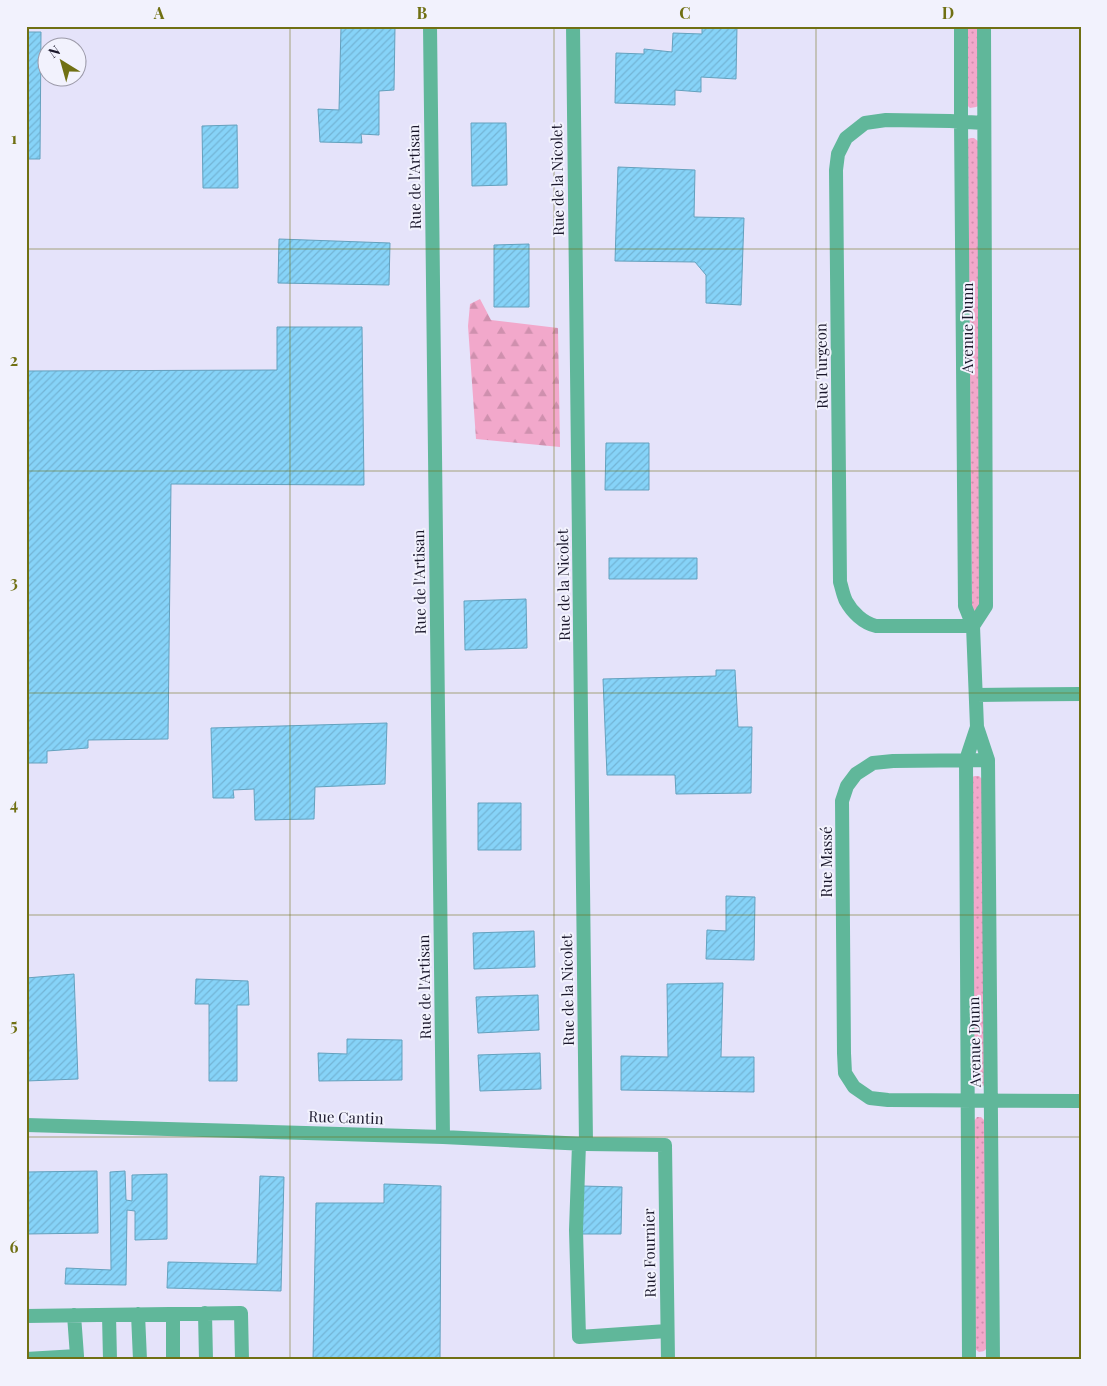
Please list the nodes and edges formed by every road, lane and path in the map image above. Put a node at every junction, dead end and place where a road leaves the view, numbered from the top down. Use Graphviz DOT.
graph roads {
  1 [pos="430,26"];
  2 [pos="573,26"];
  3 [pos="961,26"];
  4 [pos="984,26"];
  5 [pos="960,122"];
  6 [pos="984,123"];
  7 [pos="973,626"];
  8 [pos="1081,694"];
  9 [pos="976,695"];
  10 [pos="977,726"];
  11 [pos="966,760"];
  12 [pos="988,760"];
  13 [pos="969,1100"];
  14 [pos="992,1100"];
  15 [pos="1081,1100"];
  16 [pos="26,1125"];
  17 [pos="443,1137"];
  18 [pos="583,1144"];
  19 [pos="665,1145"];
  20 [pos="205,1313"];
  21 [pos="138,1314"];
  22 [pos="173,1314"];
  23 [pos="74,1315"];
  24 [pos="109,1315"];
  25 [pos="26,1316"];
  26 [pos="667,1331"];
  27 [pos="77,1358"];
  28 [pos="26,1359"];
  29 [pos="110,1360"];
  30 [pos="140,1360"];
  31 [pos="173,1360"];
  32 [pos="206,1360"];
  33 [pos="242,1360"];
  34 [pos="668,1360"];
  35 [pos="969,1360"];
  36 [pos="993,1360"];
  1 -- 17 [label="street, Rue de l'Artisan"];
  2 -- 18 [label="street, Rue de la Nicolet"];
  3 -- 5 [label="street, Avenue Dunn"];
  4 -- 6 [label="street, Avenue Dunn"];
  5 -- 6 [label="street, Rue Turgeon"];
  5 -- 7 [label="street, Avenue Dunn"];
  5 -- 7 [label="street, Rue Turgeon"];
  6 -- 7 [label="street, Avenue Dunn"];
  7 -- 9 [label="street, Avenue Dunn"];
  8 -- 9 [label="street"];
  9 -- 10 [label="street, Avenue Dunn"];
  10 -- 11 [label="street, Avenue Dunn"];
  10 -- 12 [label="street, Avenue Dunn"];
  11 -- 12 [label="street, Rue Massé"];
  11 -- 13 [label="street, Avenue Dunn"];
  11 -- 13 [label="street, Rue Massé"];
  12 -- 14 [label="street, Avenue Dunn"];
  13 -- 14 [label="street"];
  13 -- 35 [label="street, Avenue Dunn"];
  14 -- 15 [label="street"];
  14 -- 36 [label="street, Avenue Dunn"];
  16 -- 17 [label="street, Rue Cantin"];
  17 -- 18 [label="street, Rue Cantin"];
  18 -- 19 [label="street, Rue Cantin"];
  18 -- 26 [label="street, Rue de la Nicolet"];
  19 -- 26 [label="street, Rue Fournier"];
  20 -- 22 [label="street"];
  20 -- 32 [label="street"];
  20 -- 33 [label="street"];
  21 -- 22 [label="street"];
  21 -- 24 [label="street"];
  21 -- 30 [label="street"];
  22 -- 31 [label="street"];
  23 -- 24 [label="street"];
  23 -- 25 [label="street"];
  23 -- 27 [label="street"];
  24 -- 29 [label="street"];
  26 -- 34 [label="street, Rue Fournier"];
  27 -- 28 [label="street"];
}
